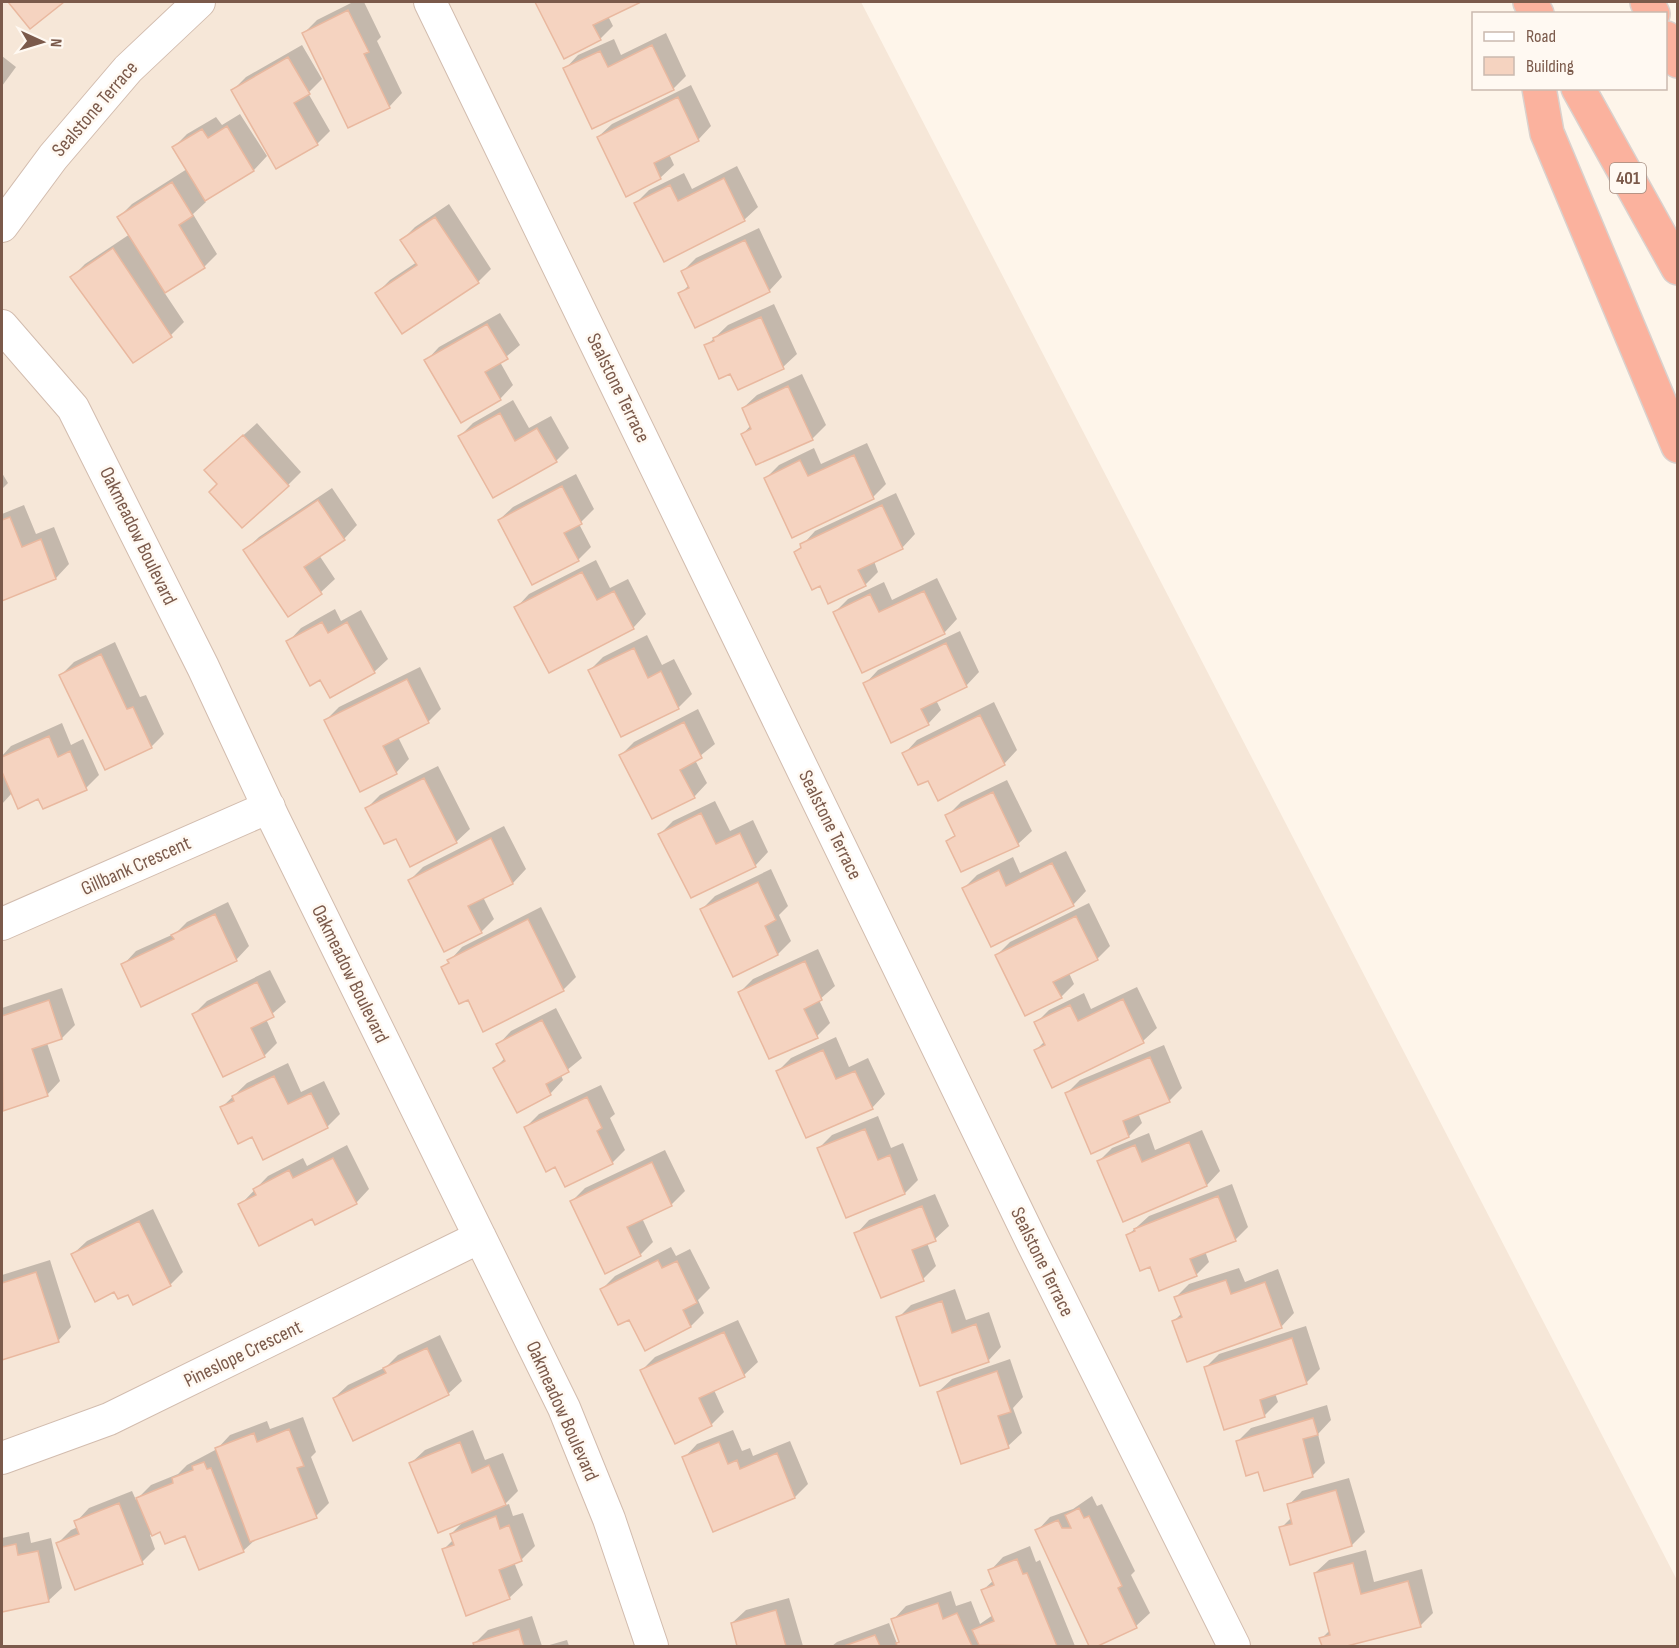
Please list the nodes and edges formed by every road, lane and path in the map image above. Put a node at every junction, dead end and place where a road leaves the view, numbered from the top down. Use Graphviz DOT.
graph roads {
  1 [pos="199,2"];
  2 [pos="430,2"];
  3 [pos="1667,42"];
  4 [pos="1677,61"];
  5 [pos="1539,90"];
  6 [pos="1579,90"];
  7 [pos="2,226"];
  8 [pos="1677,268"];
  9 [pos="2,326"];
  10 [pos="1677,446"];
  11 [pos="269,807"];
  12 [pos="2,924"];
  13 [pos="480,1237"];
  14 [pos="2,1458"];
  15 [pos="652,1647"];
  16 [pos="1234,1647"];
  1 -- 7 [label="street, Sealstone Terrace"];
  2 -- 16 [label="street, Sealstone Terrace"];
  3 -- 4 [label="highway"];
  5 -- 10 [label="highway"];
  6 -- 8 [label="highway, 401"];
  9 -- 11 [label="street, Oakmeadow Boulevard"];
  11 -- 12 [label="street, Gillbank Crescent"];
  11 -- 13 [label="street, Oakmeadow Boulevard"];
  13 -- 14 [label="street, Pineslope Crescent"];
  13 -- 15 [label="street, Oakmeadow Boulevard"];
}
